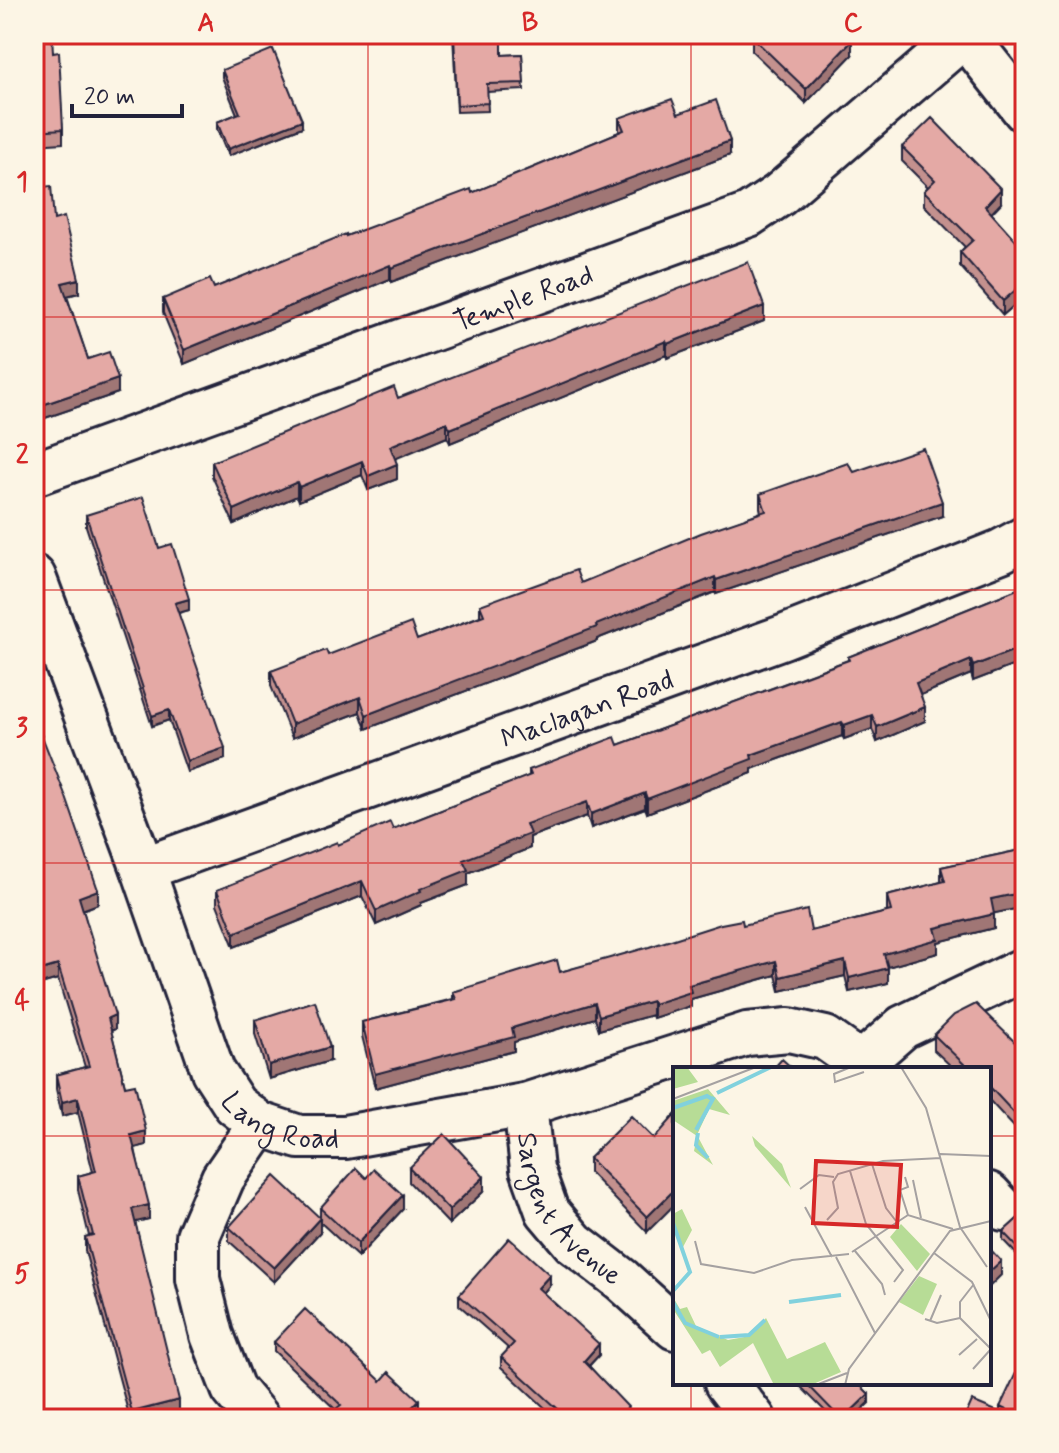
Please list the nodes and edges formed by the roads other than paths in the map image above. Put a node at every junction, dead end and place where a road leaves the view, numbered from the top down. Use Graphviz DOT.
graph roads {
  1 [pos="965,34"];
  2 [pos="1025,111"];
  3 [pos="34,474"];
  4 [pos="1025,538"];
  5 [pos="34,577"];
  6 [pos="143,869"];
  7 [pos="1025,969"];
  8 [pos="866,1066"];
  9 [pos="525,1105"];
  10 [pos="260,1124"];
  11 [pos="673,1326"];
  12 [pos="728,1385"];
  13 [pos="258,1419"];
  14 [pos="754,1419"];
  1 -- 2 [label="street"];
  1 -- 3 [label="street, Temple Road"];
  4 -- 6 [label="street, Maclagan Road"];
  5 -- 6 [label="street, Lang Road"];
  6 -- 10 [label="street, Lang Road"];
  7 -- 8 [label="street"];
  8 -- 9 [label="street, Lang Road"];
  9 -- 10 [label="street, Lang Road"];
  9 -- 11 [label="street, Sargent Avenue"];
  10 -- 13 [label="street"];
  12 -- 14 [label="street"];
}
